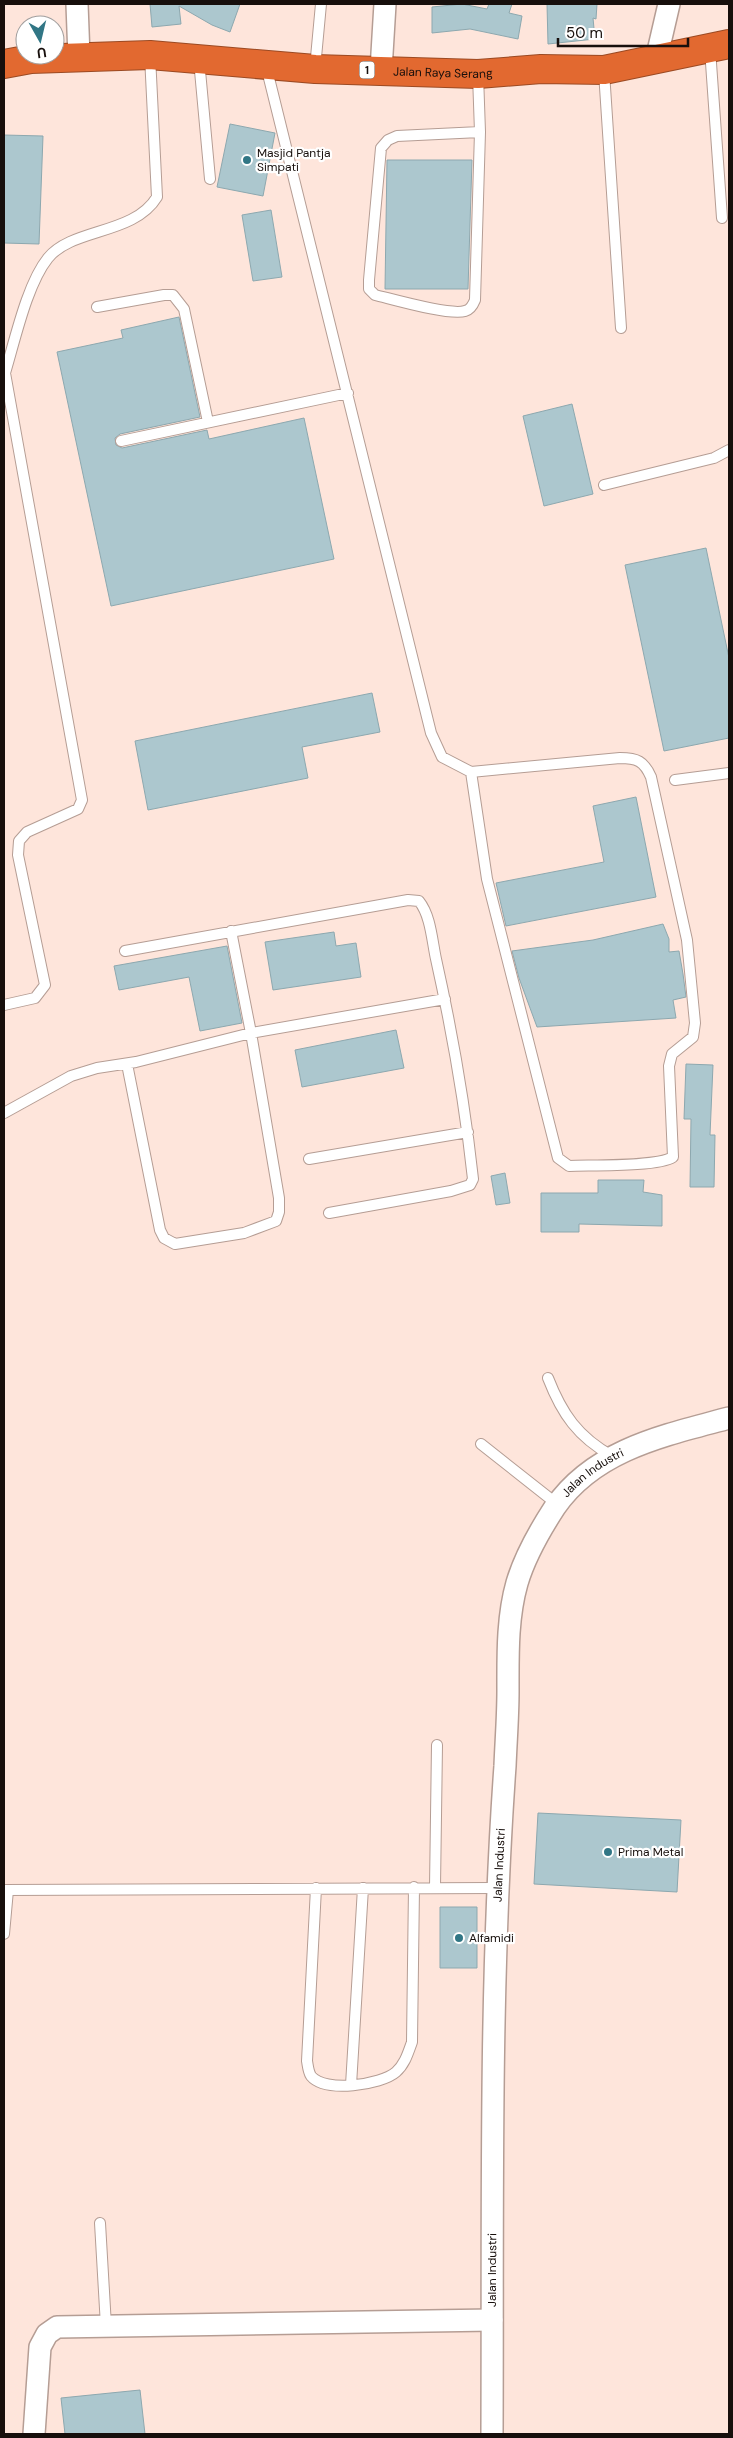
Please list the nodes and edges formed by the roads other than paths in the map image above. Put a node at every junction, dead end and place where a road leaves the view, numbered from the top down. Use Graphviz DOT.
graph roads {
  1 [pos="77,4"];
  2 [pos="321,4"];
  3 [pos="385,4"];
  4 [pos="669,4"];
  5 [pos="720,46"];
  6 [pos="150,55"];
  7 [pos="78,57"];
  8 [pos="198,59"];
  9 [pos="656,60"];
  10 [pos="4,64"];
  11 [pos="266,65"];
  12 [pos="315,69"];
  13 [pos="381,70"];
  14 [pos="604,70"];
  15 [pos="478,74"];
  16 [pos="480,132"];
  17 [pos="210,180"];
  18 [pos="722,218"];
  19 [pos="96,306"];
  20 [pos="621,328"];
  21 [pos="4,373"];
  22 [pos="348,393"];
  23 [pos="208,422"];
  24 [pos="122,441"];
  25 [pos="729,450"];
  26 [pos="604,485"];
  27 [pos="471,772"];
  28 [pos="729,773"];
  29 [pos="675,780"];
  30 [pos="231,931"];
  31 [pos="125,951"];
  32 [pos="445,999"];
  33 [pos="4,1005"];
  34 [pos="252,1033"];
  35 [pos="128,1064"];
  36 [pos="4,1113"];
  37 [pos="468,1132"];
  38 [pos="309,1159"];
  39 [pos="329,1213"];
  40 [pos="548,1378"];
  41 [pos="729,1418"];
  42 [pos="481,1444"];
  43 [pos="612,1456"];
  44 [pos="557,1504"];
  45 [pos="436,1745"];
  46 [pos="414,1887"];
  47 [pos="435,1887"];
  48 [pos="316,1888"];
  49 [pos="363,1888"];
  50 [pos="496,1888"];
  51 [pos="6,1890"];
  52 [pos="4,1934"];
  53 [pos="351,2085"];
  54 [pos="100,2223"];
  55 [pos="492,2320"];
  56 [pos="106,2326"];
  57 [pos="34,2434"];
  58 [pos="492,2434"];
  1 -- 7 [label="street"];
  2 -- 12 [label="lane"];
  3 -- 13 [label="street"];
  4 -- 9 [label="street"];
  5 -- 9 [label="highway, Jalan Raya Serang / 1"];
  5 -- 18 [label="lane"];
  6 -- 7 [label="highway, Jalan Raya Serang / 1"];
  6 -- 8 [label="highway, Jalan Raya Serang / 1"];
  6 -- 21 [label="lane"];
  7 -- 10 [label="highway, Jalan Raya Serang / 1"];
  8 -- 11 [label="highway, Jalan Raya Serang / 1"];
  8 -- 17 [label="lane"];
  9 -- 14 [label="highway, Jalan Raya Serang / 1"];
  11 -- 12 [label="highway, Jalan Raya Serang / 1"];
  11 -- 22 [label="lane"];
  12 -- 13 [label="highway, Jalan Raya Serang / 1"];
  13 -- 15 [label="highway, Jalan Raya Serang / 1"];
  14 -- 15 [label="highway, Jalan Raya Serang / 1"];
  14 -- 20 [label="lane"];
  15 -- 16 [label="lane"];
  16 -- 16 [label="lane"];
  19 -- 23 [label="lane"];
  21 -- 33 [label="lane"];
  22 -- 23 [label="lane"];
  22 -- 27 [label="lane"];
  23 -- 24 [label="lane"];
  25 -- 26 [label="lane"];
  27 -- 27 [label="lane"];
  28 -- 29 [label="lane"];
  30 -- 31 [label="lane"];
  30 -- 32 [label="lane"];
  30 -- 34 [label="lane"];
  32 -- 34 [label="lane"];
  32 -- 37 [label="lane"];
  34 -- 35 [label="lane"];
  34 -- 35 [label="lane"];
  35 -- 36 [label="lane"];
  37 -- 38 [label="lane"];
  37 -- 39 [label="lane"];
  40 -- 43 [label="lane"];
  41 -- 43 [label="street, Jalan Industri"];
  42 -- 44 [label="lane"];
  43 -- 44 [label="street, Jalan Industri"];
  44 -- 50 [label="street, Jalan Industri"];
  45 -- 47 [label="lane"];
  46 -- 47 [label="lane"];
  46 -- 49 [label="lane"];
  46 -- 53 [label="lane"];
  47 -- 50 [label="lane"];
  48 -- 49 [label="lane"];
  48 -- 51 [label="lane"];
  48 -- 53 [label="lane"];
  49 -- 53 [label="lane"];
  50 -- 55 [label="street, Jalan Industri"];
  51 -- 52 [label="lane"];
  54 -- 56 [label="lane"];
  55 -- 56 [label="street"];
  55 -- 58 [label="street, Jalan Industri"];
  56 -- 57 [label="street"];
}
